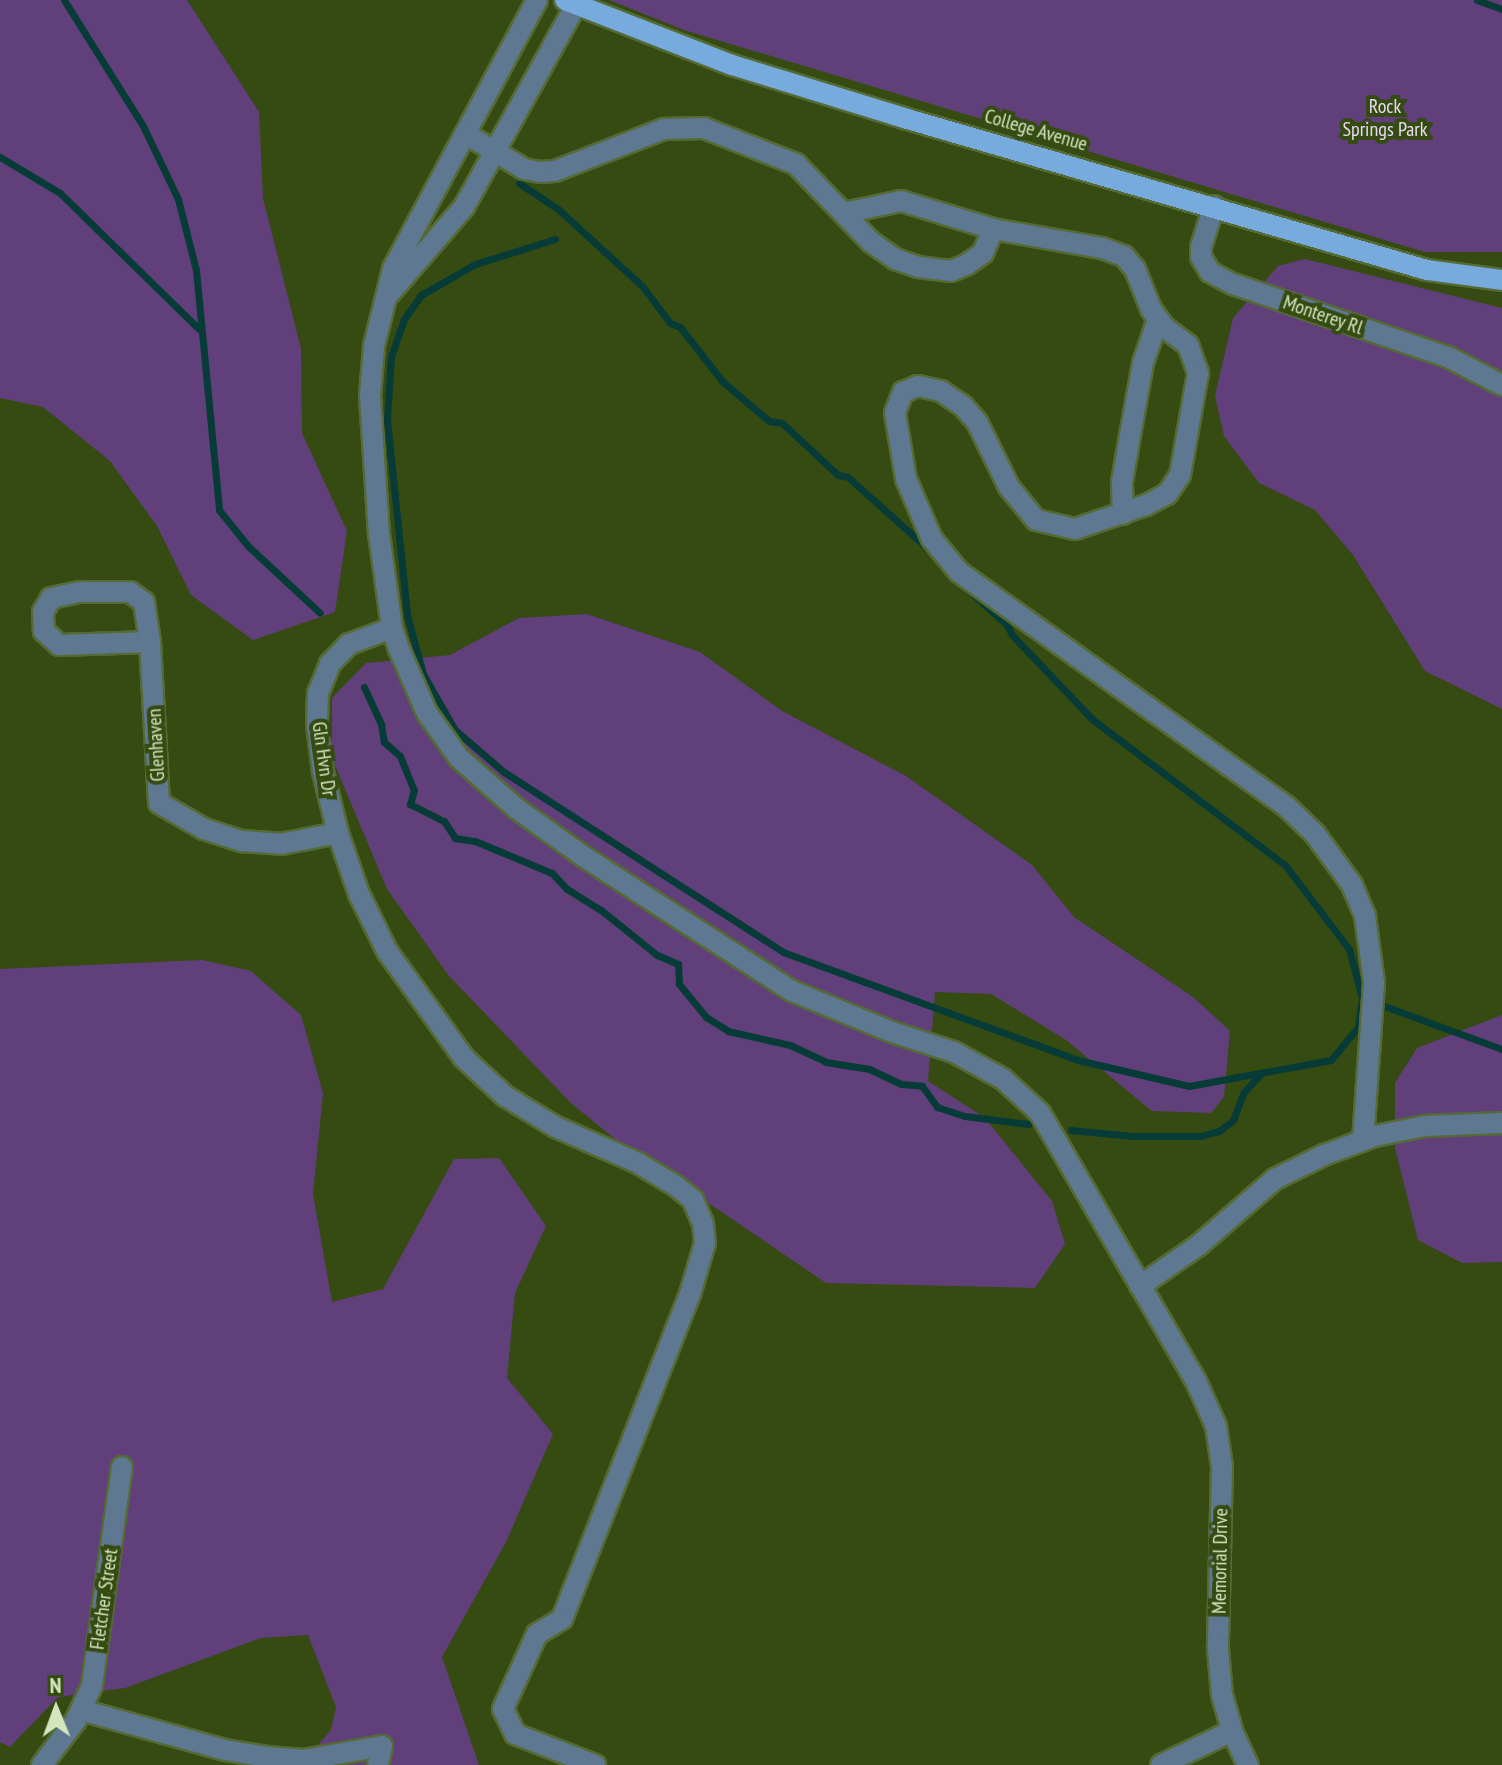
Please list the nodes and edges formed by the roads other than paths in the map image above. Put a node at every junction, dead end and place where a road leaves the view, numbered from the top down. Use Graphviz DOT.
graph roads {
  1 [pos="537,0"];
  2 [pos="571,3"];
  3 [pos="466,134"];
  4 [pos="496,154"];
  5 [pos="1214,206"];
  6 [pos="844,213"];
  7 [pos="993,229"];
  8 [pos="1502,280"];
  9 [pos="390,293"];
  10 [pos="1158,319"];
  11 [pos="1502,385"];
  12 [pos="1123,514"];
  13 [pos="392,628"];
  14 [pos="150,642"];
  15 [pos="338,833"];
  16 [pos="1502,1123"];
  17 [pos="1363,1141"];
  18 [pos="1140,1286"];
  19 [pos="122,1467"];
  20 [pos="81,1710"];
  21 [pos="1232,1731"];
  22 [pos="42,1765"];
  23 [pos="378,1765"];
  24 [pos="595,1765"];
  25 [pos="1161,1765"];
  26 [pos="1248,1765"];
  1 -- 3 [label="street, Memorial Drive"];
  2 -- 4 [label="street"];
  2 -- 5 [label="main road, College Avenue"];
  3 -- 4 [label="street"];
  3 -- 9 [label="street, Memorial Drive"];
  4 -- 6 [label="street"];
  4 -- 9 [label="street"];
  5 -- 8 [label="main road, College Avenue"];
  5 -- 11 [label="street, Monterey Rl"];
  6 -- 7 [label="street"];
  6 -- 7 [label="street"];
  7 -- 10 [label="street"];
  9 -- 13 [label="street, Memorial Drive"];
  10 -- 12 [label="street"];
  10 -- 12 [label="street"];
  12 -- 17 [label="street"];
  13 -- 15 [label="street, Gln Hvn Dr"];
  13 -- 18 [label="street, Memorial Drive"];
  14 -- 14 [label="street, Glenhaven"];
  14 -- 15 [label="street, Glenhaven"];
  15 -- 24 [label="street, Gln Hvn Dr"];
  16 -- 17 [label="street"];
  17 -- 18 [label="street"];
  18 -- 21 [label="street, Memorial Drive"];
  19 -- 20 [label="street, Fletcher Street"];
  20 -- 22 [label="street, Fletcher Street"];
  20 -- 23 [label="street"];
  21 -- 25 [label="street"];
  21 -- 26 [label="street, Memorial Drive"];
}
